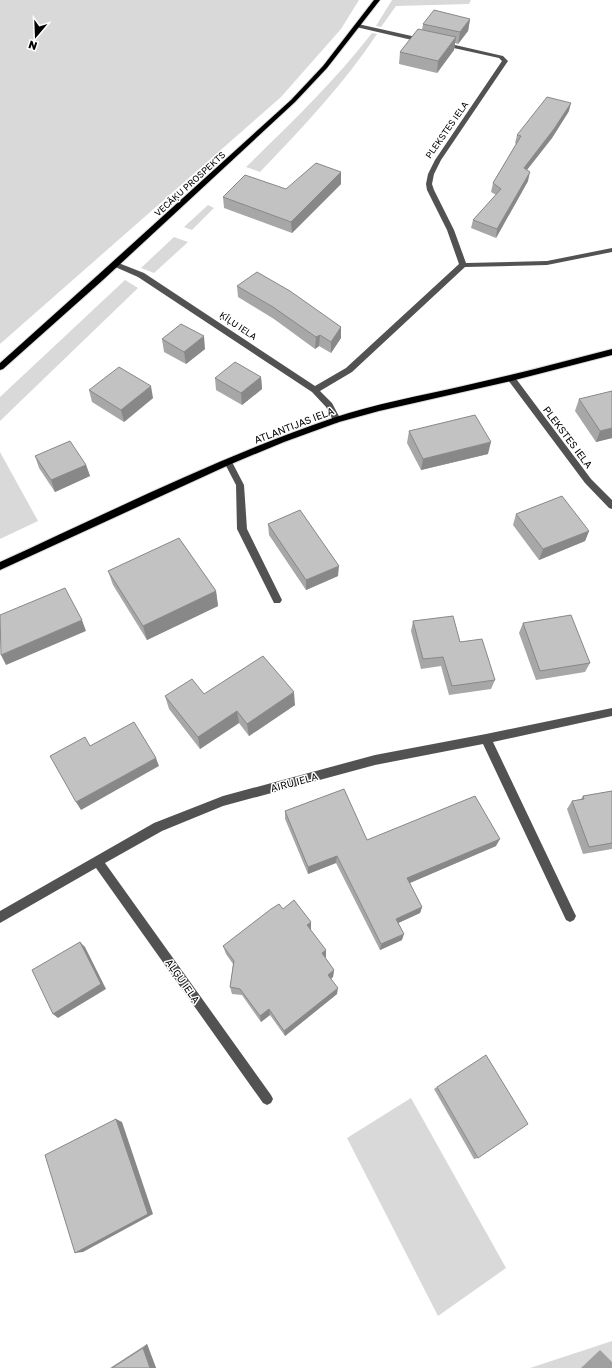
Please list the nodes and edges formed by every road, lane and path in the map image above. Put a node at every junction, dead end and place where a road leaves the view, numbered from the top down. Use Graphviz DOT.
graph roads {
  1 [pos="376,0"];
  2 [pos="358,26"];
  3 [pos="612,250"];
  4 [pos="116,264"];
  5 [pos="462,265"];
  6 [pos="612,352"];
  7 [pos="0,366"];
  8 [pos="511,378"];
  9 [pos="315,390"];
  10 [pos="338,420"];
  11 [pos="228,462"];
  12 [pos="612,506"];
  13 [pos="0,566"];
  14 [pos="277,600"];
  15 [pos="612,712"];
  16 [pos="486,739"];
  17 [pos="98,862"];
  18 [pos="570,916"];
  19 [pos="0,917"];
  20 [pos="267,1099"];
  1 -- 2 [label="main road, VECĀĶU PROSPEKTS"];
  2 -- 4 [label="main road, VECĀĶU PROSPEKTS"];
  2 -- 5 [label="street, PLEKSTES IELA"];
  3 -- 5 [label="street"];
  4 -- 7 [label="main road, VECĀĶU PROSPEKTS"];
  4 -- 9 [label="street, ĶĪĻU IELA"];
  5 -- 9 [label="street"];
  6 -- 8 [label="main road, ATLANTIJAS IELA"];
  8 -- 10 [label="main road, ATLANTIJAS IELA"];
  8 -- 12 [label="street, PLEKSTES IELA"];
  9 -- 10 [label="street, ĶĪĻU IELA"];
  10 -- 11 [label="main road, ATLANTIJAS IELA"];
  11 -- 13 [label="main road, ATLANTIJAS IELA"];
  11 -- 14 [label="street"];
  15 -- 16 [label="street, AIRU IELA"];
  16 -- 17 [label="street, AIRU IELA"];
  16 -- 18 [label="street"];
  17 -- 19 [label="street, AIRU IELA"];
  17 -- 20 [label="street, AĻĢU IELA"];
}
